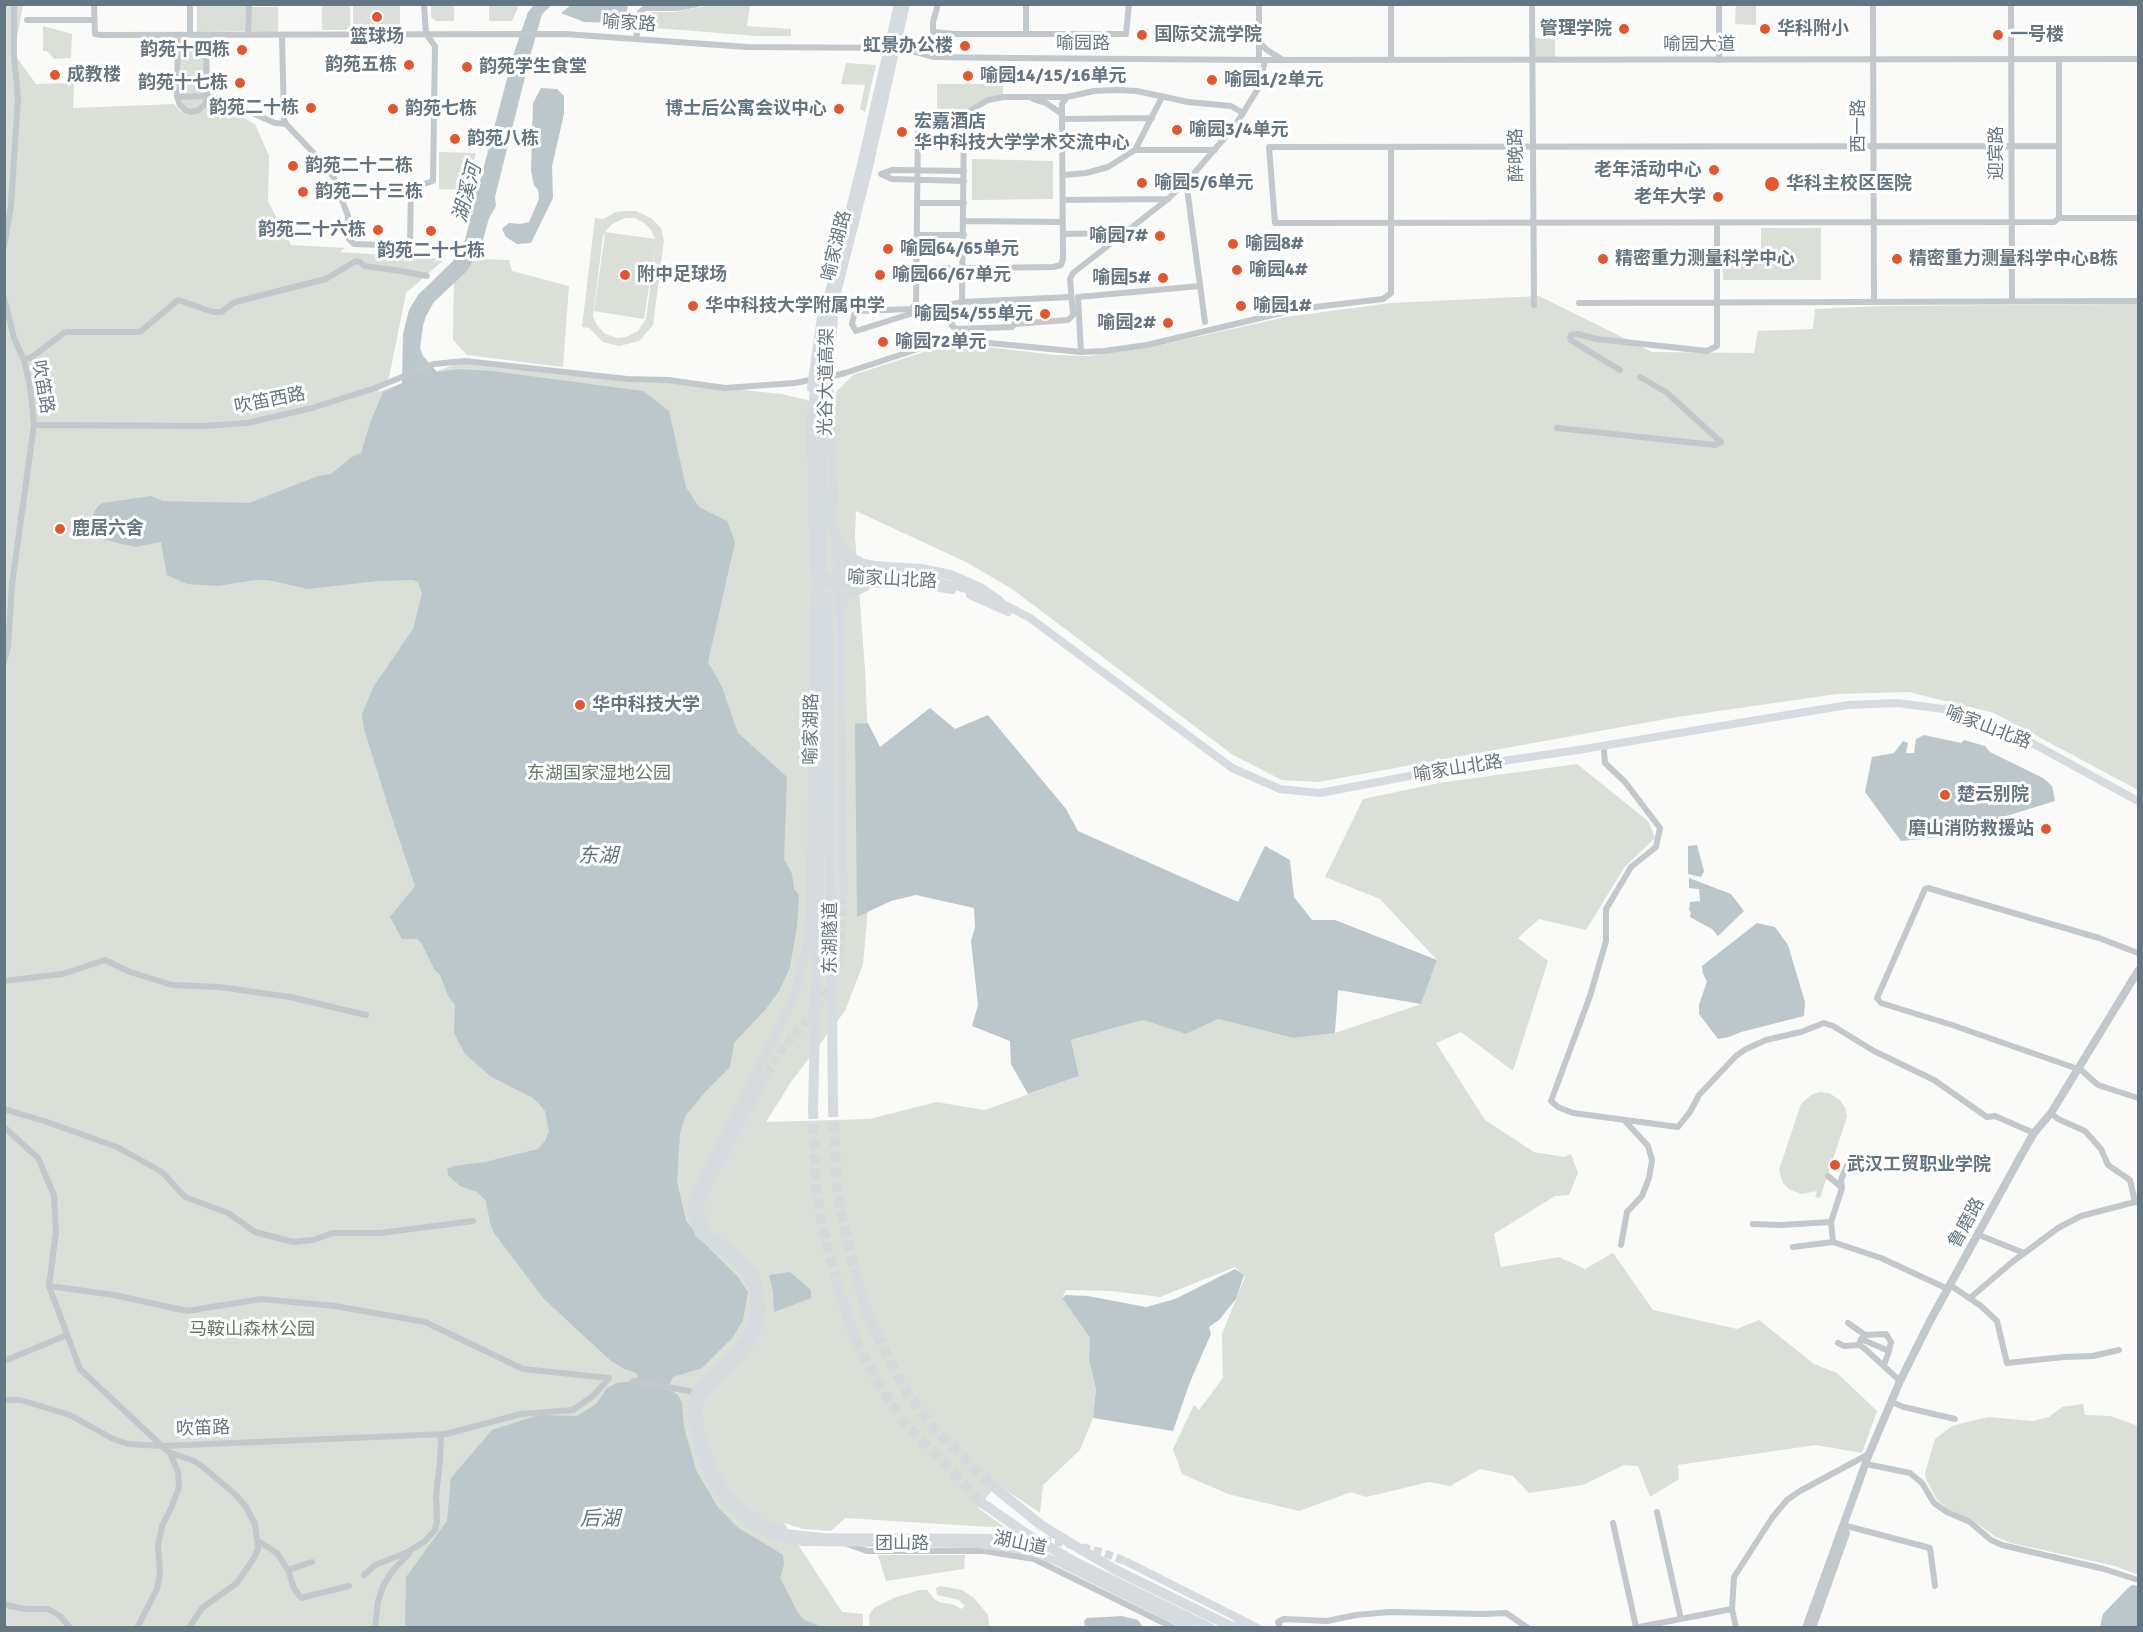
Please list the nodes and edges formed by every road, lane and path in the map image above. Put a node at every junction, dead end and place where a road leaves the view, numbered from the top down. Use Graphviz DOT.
graph roads {
  1 [pos="14,4"];
  2 [pos="94,4"];
  3 [pos="190,4"];
  4 [pos="249,4"];
  5 [pos="424,4"];
  6 [pos="698,4"];
  7 [pos="901,4"];
  8 [pos="938,4"];
  9 [pos="1026,4"];
  10 [pos="1129,4"];
  11 [pos="1259,4"];
  12 [pos="1391,4"];
  13 [pos="1532,4"];
  14 [pos="1719,4"];
  15 [pos="1874,4"];
  16 [pos="2012,4"];
  17 [pos="27,20"];
  18 [pos="94,20"];
  19 [pos="426,34"];
  20 [pos="1026,34"];
  21 [pos="178,35"];
  22 [pos="190,35"];
  23 [pos="206,35"];
  24 [pos="248,35"];
  25 [pos="282,36"];
  26 [pos="636,39"];
  27 [pos="1259,42"];
  28 [pos="897,48"];
  29 [pos="908,48"];
  30 [pos="1874,59"];
  31 [pos="2012,59"];
  32 [pos="2059,59"];
  33 [pos="2139,59"];
  34 [pos="1262,60"];
  35 [pos="1283,60"];
  36 [pos="1390,60"];
  37 [pos="1532,60"];
  38 [pos="1719,60"];
  39 [pos="207,96"];
  40 [pos="177,97"];
  41 [pos="1026,97"];
  42 [pos="1067,97"];
  43 [pos="1162,97"];
  44 [pos="1243,113"];
  45 [pos="964,114"];
  46 [pos="1062,117"];
  47 [pos="1152,118"];
  48 [pos="286,124"];
  49 [pos="918,136"];
  50 [pos="964,139"];
  51 [pos="1062,141"];
  52 [pos="1874,146"];
  53 [pos="2012,146"];
  54 [pos="2059,146"];
  55 [pos="1391,147"];
  56 [pos="1532,147"];
  57 [pos="1134,150"];
  58 [pos="1215,150"];
  59 [pos="917,170"];
  60 [pos="868,171"];
  61 [pos="964,171"];
  62 [pos="881,174"];
  63 [pos="1063,175"];
  64 [pos="917,179"];
  65 [pos="964,181"];
  66 [pos="1186,181"];
  67 [pos="1168,199"];
  68 [pos="1063,200"];
  69 [pos="917,203"];
  70 [pos="964,203"];
  71 [pos="8,205"];
  72 [pos="2059,218"];
  73 [pos="2139,218"];
  74 [pos="964,221"];
  75 [pos="1063,222"];
  76 [pos="1717,222"];
  77 [pos="1874,222"];
  78 [pos="2012,222"];
  79 [pos="1391,223"];
  80 [pos="1533,223"];
  81 [pos="1126,233"];
  82 [pos="1063,234"];
  83 [pos="917,235"];
  84 [pos="964,235"];
  85 [pos="4,247"];
  86 [pos="1062,266"];
  87 [pos="963,268"];
  88 [pos="917,269"];
  89 [pos="1073,273"];
  90 [pos="428,276"];
  91 [pos="1200,286"];
  92 [pos="4,297"];
  93 [pos="1071,297"];
  94 [pos="1015,300"];
  95 [pos="1717,301"];
  96 [pos="1874,301"];
  97 [pos="2012,301"];
  98 [pos="2139,301"];
  99 [pos="963,303"];
  100 [pos="1579,303"];
  101 [pos="916,304"];
  102 [pos="951,305"];
  103 [pos="1534,305"];
  104 [pos="924,310"];
  105 [pos="1205,322"];
  106 [pos="1015,324"];
  107 [pos="825,326"];
  108 [pos="1081,352"];
  109 [pos="24,360"];
  110 [pos="1620,370"];
  111 [pos="828,377"];
  112 [pos="1640,377"];
  113 [pos="812,379"];
  114 [pos="34,425"];
  115 [pos="1557,428"];
  116 [pos="811,454"];
  117 [pos="827,488"];
  118 [pos="837,546"];
  119 [pos="903,580"];
  120 [pos="815,581"];
  121 [pos="839,581"];
  122 [pos="999,601"];
  123 [pos="840,614"];
  124 [pos="4,662"];
  125 [pos="1604,751"];
  126 [pos="842,759"];
  127 [pos="821,769"];
  128 [pos="830,795"];
  129 [pos="2139,801"];
  130 [pos="2139,807"];
  131 [pos="843,896"];
  132 [pos="2139,953"];
  133 [pos="2139,971"];
  134 [pos="4,981"];
  135 [pos="366,1015"];
  136 [pos="2079,1069"];
  137 [pos="768,1074"];
  138 [pos="2139,1098"];
  139 [pos="832,1107"];
  140 [pos="4,1108"];
  141 [pos="813,1109"];
  142 [pos="2051,1113"];
  143 [pos="1626,1122"];
  144 [pos="4,1127"];
  145 [pos="2034,1133"];
  146 [pos="1849,1161"];
  147 [pos="1828,1176"];
  148 [pos="1842,1188"];
  149 [pos="2137,1202"];
  150 [pos="473,1221"];
  151 [pos="1831,1222"];
  152 [pos="1754,1224"];
  153 [pos="1979,1235"];
  154 [pos="1833,1242"];
  155 [pos="1620,1245"];
  156 [pos="1793,1247"];
  157 [pos="2024,1253"];
  158 [pos="855,1272"];
  159 [pos="836,1280"];
  160 [pos="49,1286"];
  161 [pos="1949,1287"];
  162 [pos="1970,1298"];
  163 [pos="1848,1323"];
  164 [pos="877,1334"];
  165 [pos="67,1335"];
  166 [pos="855,1340"];
  167 [pos="1862,1340"];
  168 [pos="1838,1343"];
  169 [pos="2120,1350"];
  170 [pos="1889,1351"];
  171 [pos="4,1361"];
  172 [pos="1884,1365"];
  173 [pos="633,1381"];
  174 [pos="1900,1381"];
  175 [pos="700,1393"];
  176 [pos="4,1400"];
  177 [pos="1891,1402"];
  178 [pos="1955,1419"];
  179 [pos="441,1435"];
  180 [pos="1877,1437"];
  181 [pos="162,1446"];
  182 [pos="169,1452"];
  183 [pos="1869,1454"];
  184 [pos="1868,1465"];
  185 [pos="994,1487"];
  186 [pos="982,1503"];
  187 [pos="1657,1512"];
  188 [pos="1613,1523"];
  189 [pos="1846,1526"];
  190 [pos="1007,1538"];
  191 [pos="258,1541"];
  192 [pos="424,1542"];
  193 [pos="846,1544"];
  194 [pos="312,1562"];
  195 [pos="1127,1562"];
  196 [pos="288,1570"];
  197 [pos="364,1575"];
  198 [pos="2139,1580"];
  199 [pos="349,1586"];
  200 [pos="1935,1586"];
  201 [pos="4,1603"];
  202 [pos="1732,1609"];
  203 [pos="1681,1619"];
  204 [pos="1236,1623"];
  205 [pos="1328,1624"];
  206 [pos="1635,1627"];
  207 [pos="70,1628"];
  208 [pos="137,1628"];
  209 [pos="189,1628"];
  210 [pos="375,1628"];
  211 [pos="1174,1628"];
  212 [pos="1190,1628"];
  213 [pos="1210,1628"];
  214 [pos="1251,1628"];
  215 [pos="1258,1628"];
  216 [pos="1280,1628"];
  217 [pos="1528,1628"];
  218 [pos="1736,1628"];
  219 [pos="1806,1628"];
  220 [pos="1812,1628"];
  1 -- 71 [label="street"];
  2 -- 18 [label="street"];
  3 -- 22 [label="street"];
  4 -- 24 [label="street"];
  5 -- 19 [label="street"];
  6 -- 26 [label="street"];
  7 -- 28 [label="main road, 喻家湖路"];
  7 -- 107 [label="highway, 光谷大道高架"];
  7 -- 113 [label="main road, 喻家湖路"];
  7 -- 117 [label="highway, 光谷大道高架"];
  8 -- 20 [label="street"];
  9 -- 20 [label="street"];
  10 -- 20 [label="street"];
  11 -- 27 [label="street"];
  12 -- 36 [label="street"];
  13 -- 37 [label="street, 醉晚路"];
  14 -- 38 [label="street"];
  15 -- 30 [label="street, 西一路"];
  16 -- 31 [label="street, 迎宾路"];
  17 -- 18 [label="street"];
  18 -- 21 [label="street, 喻家路"];
  19 -- 25 [label="street, 喻家路"];
  19 -- 26 [label="street, 喻家路"];
  19 -- 48 [label="street"];
  21 -- 22 [label="street, 喻家路"];
  21 -- 40 [label="street"];
  22 -- 23 [label="street, 喻家路"];
  23 -- 24 [label="street, 喻家路"];
  23 -- 39 [label="street"];
  24 -- 25 [label="street, 喻家路"];
  25 -- 48 [label="street"];
  26 -- 28 [label="street, 喻家路"];
  27 -- 34 [label="street"];
  27 -- 35 [label="street"];
  28 -- 29 [label="street, 喻家路"];
  28 -- 60 [label="main road, 喻家湖路"];
  29 -- 34 [label="street, 喻园路"];
  30 -- 31 [label="street, 喻园大道"];
  30 -- 38 [label="street, 喻园大道"];
  30 -- 52 [label="street, 西一路"];
  31 -- 32 [label="street, 喻园大道"];
  31 -- 53 [label="street, 迎宾路"];
  32 -- 33 [label="street, 喻园大道"];
  32 -- 54 [label="street"];
  34 -- 35 [label="street, 喻园大道"];
  34 -- 44 [label="street"];
  35 -- 36 [label="street, 喻园大道"];
  36 -- 37 [label="street, 喻园大道"];
  37 -- 38 [label="street, 喻园大道"];
  37 -- 56 [label="street, 醉晚路"];
  39 -- 40 [label="street"];
  39 -- 40 [label="street"];
  39 -- 48 [label="street"];
  41 -- 42 [label="street"];
  41 -- 45 [label="street"];
  41 -- 46 [label="street"];
  42 -- 43 [label="street"];
  42 -- 46 [label="street"];
  43 -- 44 [label="street"];
  43 -- 47 [label="street"];
  44 -- 58 [label="street"];
  45 -- 49 [label="street"];
  45 -- 50 [label="street"];
  46 -- 47 [label="street"];
  46 -- 51 [label="street"];
  47 -- 57 [label="street"];
  49 -- 50 [label="street"];
  49 -- 59 [label="street"];
  50 -- 51 [label="street"];
  50 -- 61 [label="street"];
  51 -- 63 [label="street"];
  52 -- 53 [label="street"];
  52 -- 56 [label="street"];
  52 -- 77 [label="street, 西一路"];
  53 -- 54 [label="street"];
  53 -- 78 [label="street, 迎宾路"];
  54 -- 72 [label="street"];
  55 -- 56 [label="street"];
  55 -- 79 [label="street, 吹笛西路"];
  55 -- 79 [label="street"];
  56 -- 80 [label="street, 醉晚路"];
  57 -- 58 [label="street"];
  57 -- 63 [label="street"];
  58 -- 66 [label="street"];
  59 -- 61 [label="street"];
  59 -- 62 [label="street"];
  59 -- 64 [label="street"];
  60 -- 62 [label="street"];
  60 -- 111 [label="main road, 喻家湖路"];
  61 -- 65 [label="street"];
  62 -- 64 [label="street"];
  63 -- 68 [label="street"];
  64 -- 65 [label="street"];
  64 -- 69 [label="street"];
  65 -- 70 [label="street"];
  66 -- 67 [label="street"];
  66 -- 91 [label="street"];
  67 -- 68 [label="street"];
  67 -- 81 [label="street"];
  68 -- 75 [label="street"];
  69 -- 70 [label="street"];
  69 -- 83 [label="street"];
  70 -- 74 [label="street"];
  71 -- 85 [label="street"];
  72 -- 73 [label="street"];
  72 -- 78 [label="street"];
  74 -- 75 [label="street"];
  74 -- 84 [label="street"];
  75 -- 82 [label="street"];
  76 -- 77 [label="street"];
  76 -- 80 [label="street"];
  76 -- 95 [label="street"];
  77 -- 78 [label="street"];
  77 -- 96 [label="street, 西一路"];
  78 -- 97 [label="street, 迎宾路"];
  79 -- 80 [label="street"];
  79 -- 108 [label="street, 吹笛西路"];
  80 -- 103 [label="street, 醉晚路"];
  81 -- 82 [label="street"];
  81 -- 89 [label="street"];
  82 -- 86 [label="street"];
  83 -- 84 [label="street"];
  83 -- 88 [label="street"];
  84 -- 87 [label="street"];
  86 -- 87 [label="street"];
  86 -- 89 [label="street"];
  87 -- 88 [label="street"];
  87 -- 99 [label="street"];
  88 -- 101 [label="street"];
  89 -- 93 [label="street"];
  90 -- 109 [label="street"];
  91 -- 105 [label="street"];
  91 -- 108 [label="street"];
  92 -- 109 [label="street, 吹笛路"];
  93 -- 94 [label="street"];
  93 -- 106 [label="street"];
  94 -- 99 [label="street"];
  94 -- 106 [label="street"];
  95 -- 96 [label="street"];
  95 -- 100 [label="street"];
  95 -- 110 [label="street"];
  96 -- 97 [label="street"];
  97 -- 98 [label="street"];
  99 -- 102 [label="street"];
  101 -- 104 [label="street"];
  101 -- 104 [label="street"];
  102 -- 104 [label="street"];
  102 -- 106 [label="street"];
  107 -- 116 [label="highway"];
  107 -- 127 [label="highway, 光谷大道高架"];
  108 -- 111 [label="street, 吹笛西路"];
  109 -- 114 [label="street, 吹笛路"];
  111 -- 113 [label="street, 吹笛西路"];
  111 -- 118 [label="main road, 喻家湖路"];
  112 -- 115 [label="street"];
  113 -- 114 [label="street, 吹笛西路"];
  113 -- 116 [label="main road, 喻家湖路"];
  114 -- 124 [label="street, 吹笛路"];
  116 -- 120 [label="main road, 喻家湖路"];
  117 -- 122 [label="highway"];
  117 -- 127 [label="highway, 光谷大道高架"];
  118 -- 119 [label="main road"];
  118 -- 121 [label="main road, 喻家湖路"];
  119 -- 121 [label="main road, 喻家山北路"];
  119 -- 122 [label="main road, 喻家山北路"];
  119 -- 123 [label="main road"];
  119 -- 125 [label="main road, 喻家山北路"];
  120 -- 121 [label="main road, 喻家山北路"];
  120 -- 127 [label="main road, 喻家湖路"];
  121 -- 123 [label="main road, 喻家湖路"];
  122 -- 129 [label="main road, 喻家山北路"];
  123 -- 126 [label="main road, 喻家湖路"];
  125 -- 130 [label="main road, 喻家山北路"];
  125 -- 143 [label="street"];
  126 -- 128 [label="main road"];
  126 -- 131 [label="main road, 喻家湖路"];
  127 -- 128 [label="highway, 东湖隧道"];
  127 -- 141 [label="highway, 东湖隧道"];
  127 -- 175 [label="main road, 喻家湖路"];
  128 -- 139 [label="highway, 东湖隧道"];
  132 -- 136 [label="street"];
  133 -- 136 [label="street, 鲁磨路"];
  134 -- 135 [label="street"];
  136 -- 138 [label="street"];
  136 -- 142 [label="street, 鲁磨路"];
  137 -- 175 [label="main road"];
  140 -- 150 [label="street"];
  142 -- 145 [label="street, 鲁磨路"];
  142 -- 149 [label="street"];
  143 -- 145 [label="street"];
  143 -- 155 [label="street"];
  144 -- 160 [label="street, 吹笛路"];
  145 -- 153 [label="street, 鲁磨路"];
  146 -- 148 [label="street"];
  147 -- 148 [label="street"];
  148 -- 151 [label="street"];
  149 -- 157 [label="street"];
  151 -- 152 [label="street"];
  151 -- 154 [label="street"];
  153 -- 157 [label="street"];
  153 -- 161 [label="street, 鲁磨路"];
  154 -- 156 [label="street"];
  154 -- 161 [label="street"];
  157 -- 162 [label="street"];
  158 -- 164 [label="highway"];
  159 -- 166 [label="highway"];
  160 -- 165 [label="street, 吹笛路"];
  160 -- 179 [label="street, 吹笛路"];
  161 -- 162 [label="street"];
  161 -- 174 [label="street, 鲁磨路"];
  162 -- 169 [label="street"];
  163 -- 167 [label="street"];
  165 -- 171 [label="street"];
  165 -- 181 [label="street, 吹笛路"];
  167 -- 168 [label="street"];
  167 -- 170 [label="street"];
  167 -- 170 [label="street"];
  167 -- 172 [label="street"];
  170 -- 172 [label="street"];
  172 -- 174 [label="street"];
  173 -- 175 [label="street"];
  174 -- 177 [label="street, 鲁磨路"];
  175 -- 190 [label="main road, 团山路"];
  175 -- 193 [label="main road, 团山路"];
  176 -- 181 [label="street"];
  177 -- 178 [label="street"];
  177 -- 180 [label="street, 鲁磨路"];
  179 -- 181 [label="street, 吹笛路"];
  179 -- 192 [label="street"];
  180 -- 183 [label="street, 鲁磨路"];
  180 -- 184 [label="street, 鲁磨路"];
  181 -- 182 [label="street"];
  182 -- 191 [label="street"];
  182 -- 208 [label="street"];
  183 -- 184 [label="street, 鲁磨路"];
  183 -- 202 [label="street"];
  184 -- 189 [label="street, 鲁磨路"];
  184 -- 198 [label="street"];
  185 -- 204 [label="highway"];
  186 -- 213 [label="highway"];
  187 -- 203 [label="street"];
  188 -- 206 [label="street"];
  189 -- 200 [label="street"];
  189 -- 219 [label="street, 鲁磨路"];
  189 -- 220 [label="street, 鲁磨路"];
  191 -- 196 [label="street"];
  191 -- 209 [label="street"];
  192 -- 197 [label="street"];
  192 -- 210 [label="street"];
  193 -- 211 [label="street, 湖山道"];
  193 -- 212 [label="main road, 团山路"];
  194 -- 196 [label="street"];
  195 -- 204 [label="main road"];
  196 -- 199 [label="street"];
  201 -- 207 [label="street"];
  202 -- 203 [label="street"];
  202 -- 218 [label="street"];
  203 -- 206 [label="street"];
  204 -- 214 [label="highway"];
  204 -- 215 [label="main road"];
  205 -- 216 [label="street"];
  205 -- 217 [label="street"];
}
